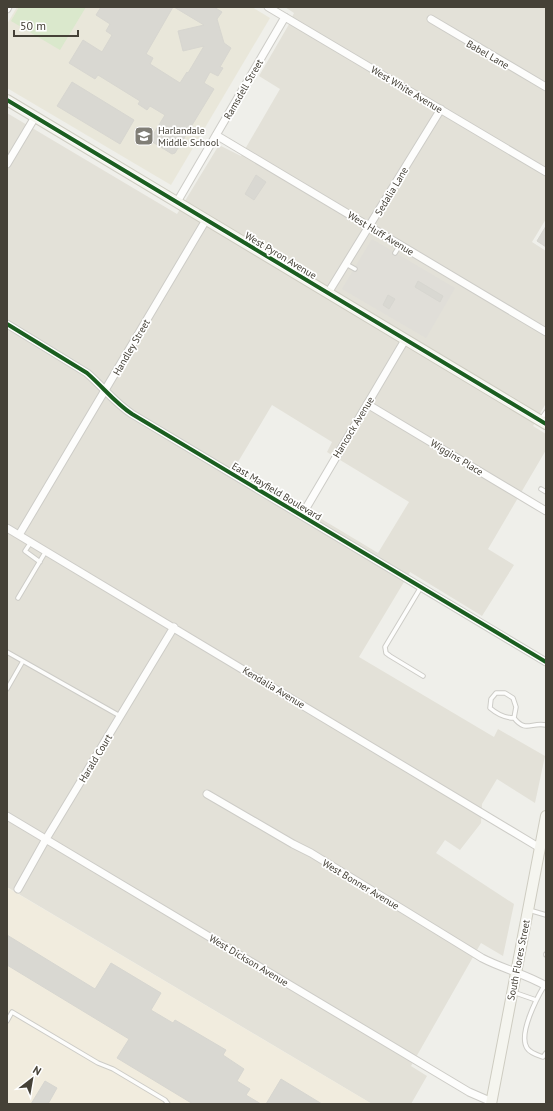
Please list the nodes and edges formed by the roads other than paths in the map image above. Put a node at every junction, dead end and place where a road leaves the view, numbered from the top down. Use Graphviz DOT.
graph roads {
  1 [pos="268,7"];
  2 [pos="285,17"];
  3 [pos="431,19"];
  4 [pos="546,87"];
  5 [pos="7,100"];
  6 [pos="441,109"];
  7 [pos="35,117"];
  8 [pos="216,135"];
  9 [pos="7,164"];
  10 [pos="546,172"];
  11 [pos="177,202"];
  12 [pos="206,220"];
  13 [pos="370,226"];
  14 [pos="400,244"];
  15 [pos="395,253"];
  16 [pos="346,264"];
  17 [pos="355,269"];
  18 [pos="328,293"];
  19 [pos="7,324"];
  20 [pos="546,332"];
  21 [pos="405,340"];
  22 [pos="105,391"];
  23 [pos="367,404"];
  24 [pos="546,412"];
  25 [pos="543,423"];
  26 [pos="541,489"];
  27 [pos="546,492"];
  28 [pos="546,510"];
  29 [pos="302,515"];
  30 [pos="7,528"];
  31 [pos="19,535"];
  32 [pos="31,542"];
  33 [pos="46,551"];
  34 [pos="40,562"];
  35 [pos="421,587"];
  36 [pos="18,598"];
  37 [pos="174,627"];
  38 [pos="7,652"];
  39 [pos="23,661"];
  40 [pos="546,662"];
  41 [pos="423,676"];
  42 [pos="7,689"];
  43 [pos="120,716"];
  44 [pos="514,718"];
  45 [pos="546,725"];
  46 [pos="207,794"];
  47 [pos="7,816"];
  48 [pos="546,816"];
  49 [pos="46,839"];
  50 [pos="540,848"];
  51 [pos="18,889"];
  52 [pos="528,910"];
  53 [pos="546,915"];
  54 [pos="516,972"];
  55 [pos="545,985"];
  56 [pos="512,992"];
  57 [pos="536,1000"];
  58 [pos="7,1022"];
  59 [pos="546,1053"];
  60 [pos="491,1103"];
  61 [pos="168,1104"];
  1 -- 2 [label="street, West White Avenue"];
  2 -- 6 [label="street, West White Avenue"];
  2 -- 8 [label="street, Ramsdell Street"];
  3 -- 4 [label="street, Babel Lane"];
  5 -- 7 [label="street, West Pyron Avenue"];
  6 -- 10 [label="street, West White Avenue"];
  6 -- 13 [label="street, Sedalia Lane"];
  7 -- 9 [label="street"];
  7 -- 11 [label="street, West Pyron Avenue"];
  8 -- 11 [label="street, Ramsdell Street"];
  8 -- 13 [label="street, West Huff Avenue"];
  11 -- 12 [label="street, West Pyron Avenue"];
  12 -- 18 [label="street, West Pyron Avenue"];
  12 -- 22 [label="street, Handley Street"];
  13 -- 14 [label="street, West Huff Avenue"];
  13 -- 16 [label="street, Sedalia Lane"];
  14 -- 15 [label="lane"];
  14 -- 20 [label="street, West Huff Avenue"];
  16 -- 17 [label="lane"];
  16 -- 18 [label="street, Sedalia Lane"];
  18 -- 21 [label="street, West Pyron Avenue"];
  19 -- 22 [label="street, East Mayfield Boulevard"];
  21 -- 23 [label="street, Hancock Avenue"];
  21 -- 25 [label="street, West Pyron Avenue"];
  22 -- 29 [label="street, East Mayfield Boulevard"];
  22 -- 31 [label="street, Handley Street"];
  23 -- 28 [label="street, Wiggins Place"];
  23 -- 29 [label="street, Hancock Avenue"];
  24 -- 25 [label="lane"];
  26 -- 27 [label="lane"];
  29 -- 35 [label="street, East Mayfield Boulevard"];
  30 -- 31 [label="street, Kendalia Avenue"];
  31 -- 32 [label="street, Kendalia Avenue"];
  32 -- 33 [label="street, Kendalia Avenue"];
  32 -- 34 [label="lane"];
  33 -- 34 [label="lane"];
  33 -- 37 [label="street, Kendalia Avenue"];
  34 -- 36 [label="lane"];
  35 -- 40 [label="street, East Mayfield Boulevard"];
  35 -- 41 [label="lane"];
  37 -- 43 [label="street, Harald Court"];
  37 -- 50 [label="street, Kendalia Avenue"];
  38 -- 39 [label="lane"];
  39 -- 42 [label="lane"];
  39 -- 43 [label="lane"];
  43 -- 49 [label="street, Harald Court"];
  44 -- 44 [label="lane"];
  44 -- 45 [label="lane"];
  46 -- 54 [label="street, West Bonner Avenue"];
  47 -- 49 [label="street, West Dickson Avenue"];
  48 -- 50 [label="street, South Flores Street"];
  49 -- 51 [label="street, Harald Court"];
  49 -- 60 [label="street, West Dickson Avenue"];
  50 -- 52 [label="street, South Flores Street"];
  52 -- 53 [label="lane"];
  52 -- 54 [label="street, South Flores Street"];
  54 -- 55 [label="street, West Bonner Avenue"];
  54 -- 56 [label="street, South Flores Street"];
  55 -- 57 [label="lane"];
  56 -- 57 [label="lane"];
  56 -- 60 [label="street, South Flores Street"];
  57 -- 59 [label="lane"];
  58 -- 61 [label="lane"];
}
